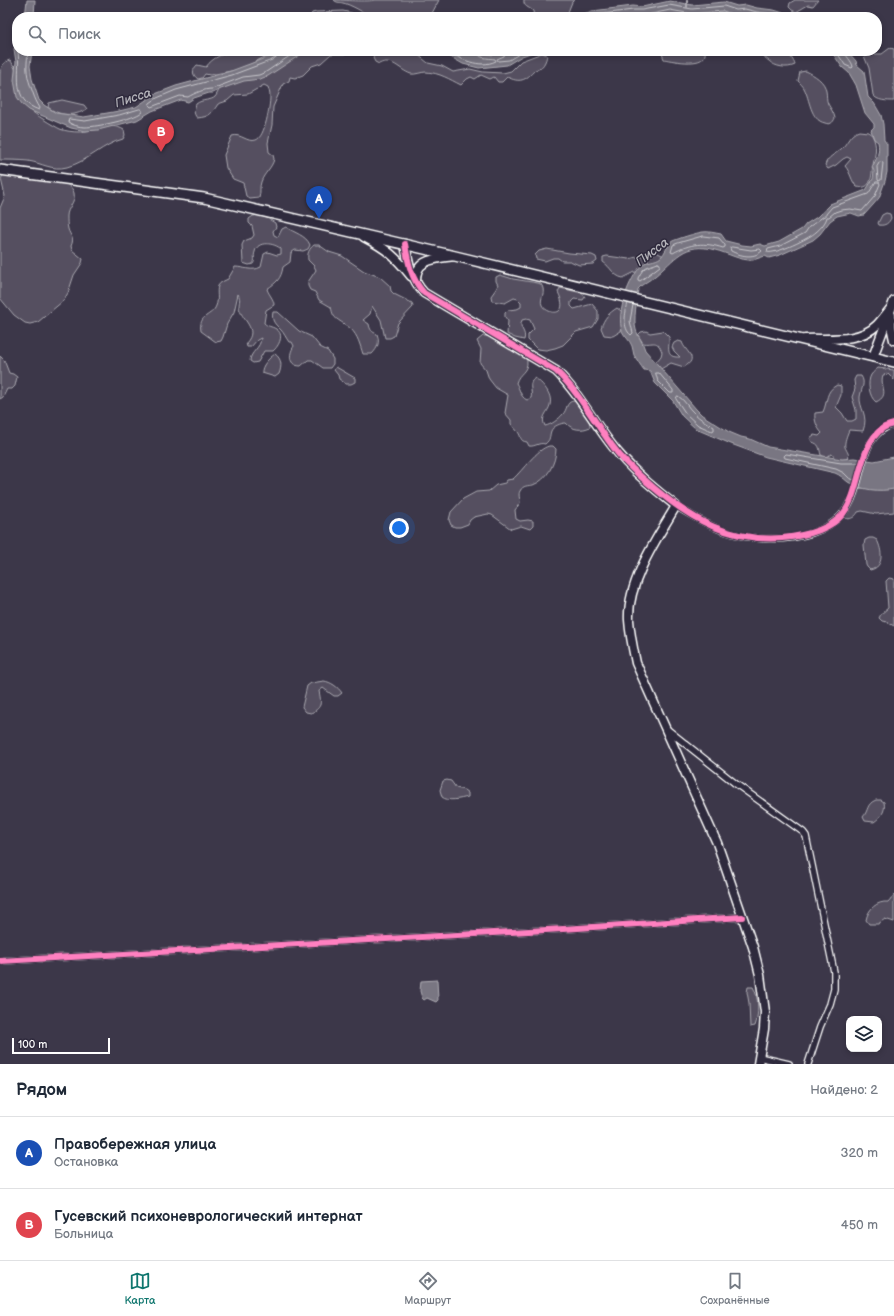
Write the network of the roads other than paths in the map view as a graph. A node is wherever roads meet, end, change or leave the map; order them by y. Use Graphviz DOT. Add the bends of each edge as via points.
graph roads {
  1 [pos="0,170"];
  2 [pos="356,233"];
  3 [pos="405,244"];
  4 [pos="455,256"];
  5 [pos="416,282"];
  6 [pos="892,304"];
  7 [pos="797,339"];
  8 [pos="894,340"];
  9 [pos="873,357"];
  10 [pos="894,362"];
  11 [pos="894,424"];
  12 [pos="676,506"];
  13 [pos="666,729"];
  14 [pos="742,917"];
  15 [pos="0,961"];
  16 [pos="758,1060"];
  17 [pos="789,1064"];
  18 [pos="808,1064"];
  1 -- 2 [label="main road" via="204,198"];
  2 -- 3 [label="main road"];
  2 -- 5 [label="street" via="391,253"];
  3 -- 4 [label="main road"];
  3 -- 5 [label="street" via="410,270"];
  4 -- 5 [label="street" via="433,259 419,266"];
  4 -- 7 [label="main road"];
  5 -- 12 [label="street" via="432,299 556,371 567,381 618,454 641,478"];
  6 -- 7 [label="street" via="876,326 865,334 850,338"];
  6 -- 8 [label="street" via="891,326"];
  6 -- 9 [label="street"];
  7 -- 9 [label="main road"];
  9 -- 10 [label="main road"];
  11 -- 12 [label="street" via="884,427 871,440 846,510 833,523 819,530 805,535 773,539 743,536 695,518"];
  12 -- 13 [label="street" via="637,579 629,619 636,663"];
  13 -- 14 [label="street" via="717,843"];
  13 -- 18 [label="street" via="806,836 834,972 834,989 830,1004"];
  14 -- 15 [label="street"];
  14 -- 16 [label="street" via="753,947 763,993 764,1029"];
  16 -- 17 [label="street"];
}
